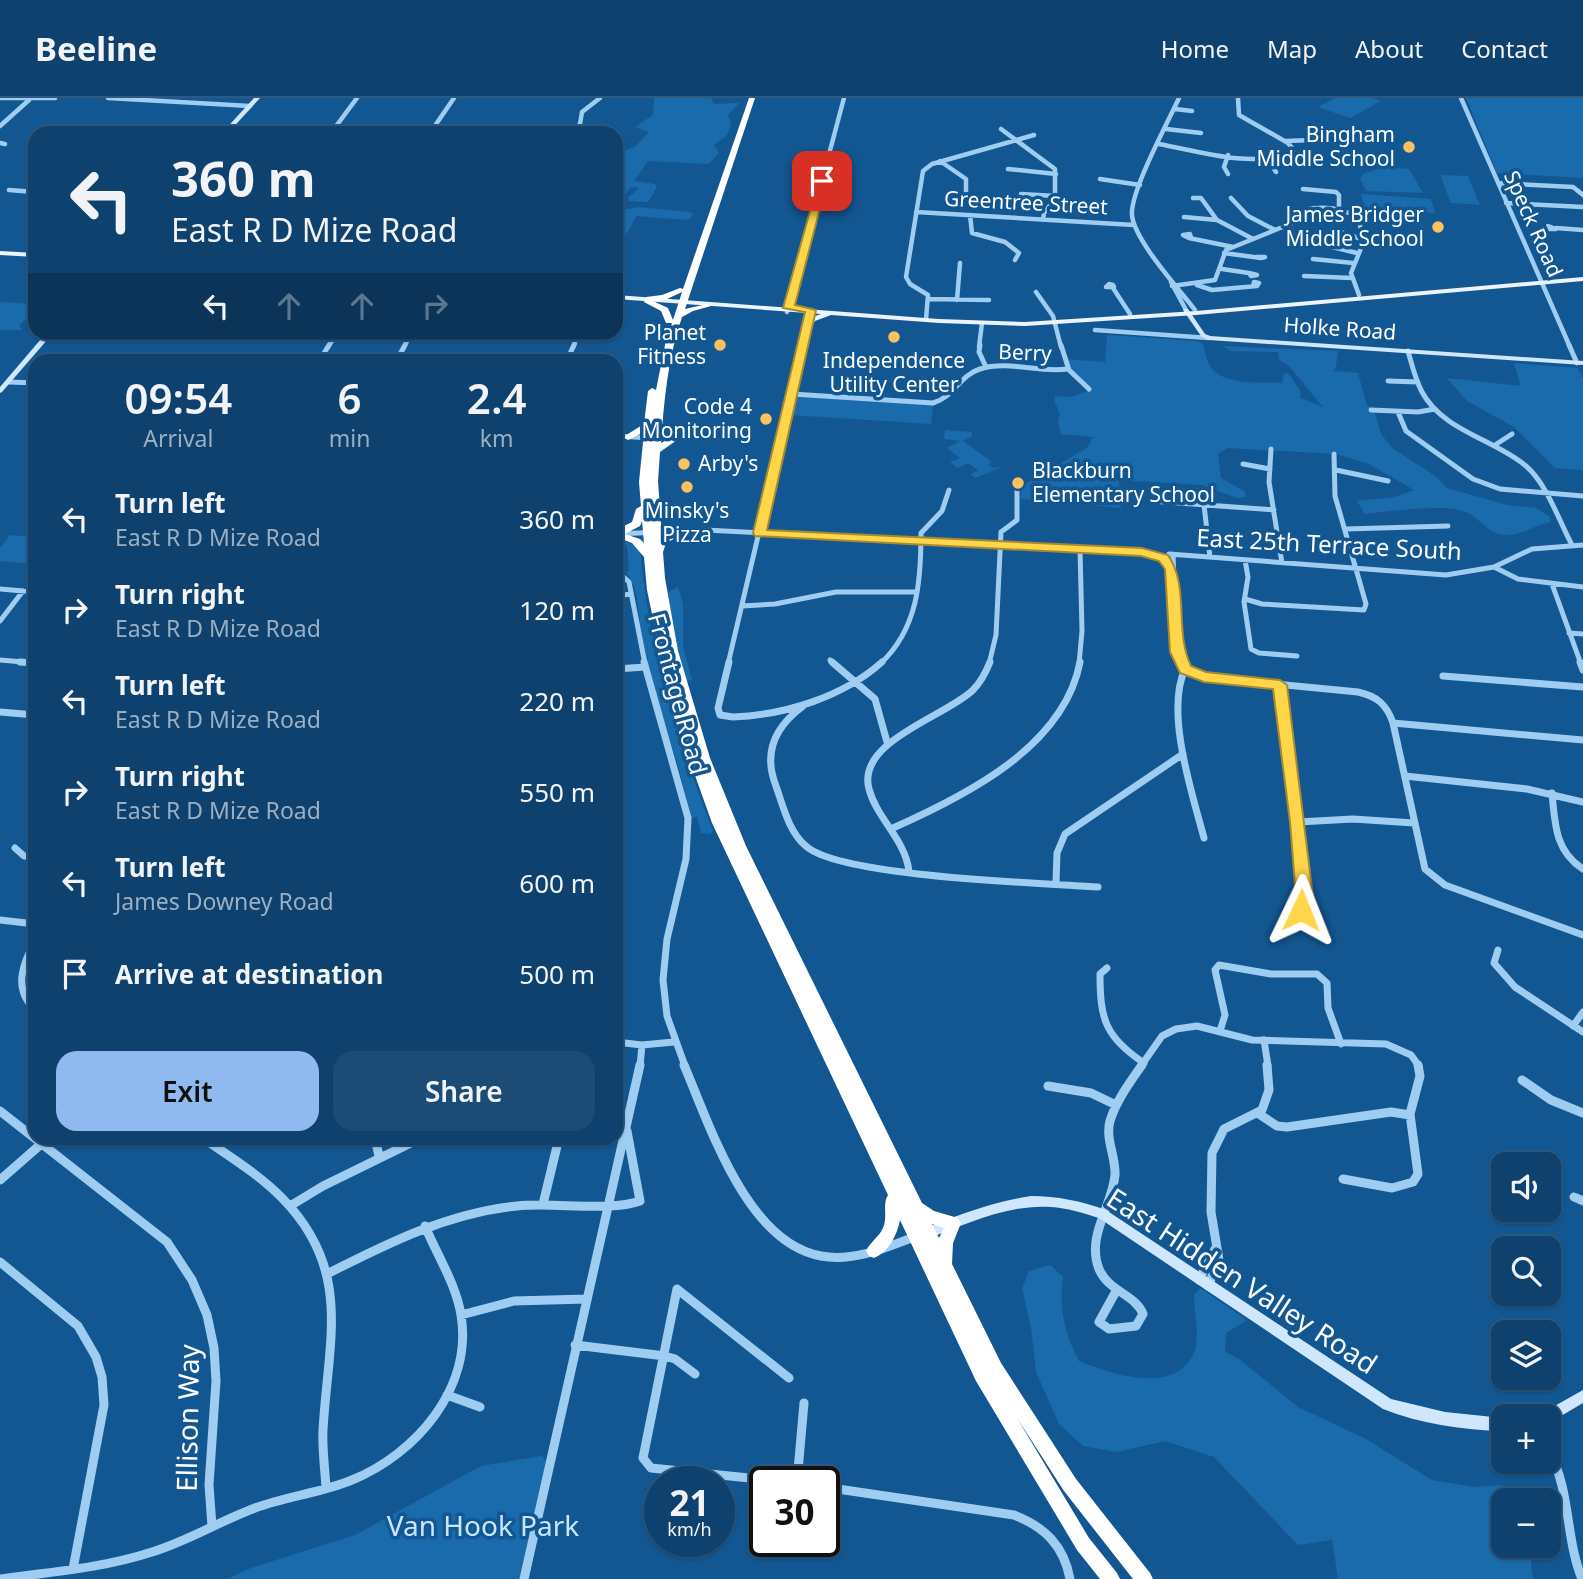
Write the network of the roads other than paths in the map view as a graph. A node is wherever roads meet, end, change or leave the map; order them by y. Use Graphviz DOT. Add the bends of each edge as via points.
graph roads {
  1 [pos="0,98"];
  2 [pos="55,98"];
  3 [pos="108,98"];
  4 [pos="257,98"];
  5 [pos="357,98"];
  6 [pos="454,98"];
  7 [pos="599,98"];
  8 [pos="745,98"];
  9 [pos="752,98"];
  10 [pos="844,98"];
  11 [pos="1179,98"];
  12 [pos="1238,98"];
  13 [pos="1461,98"];
  14 [pos="29,100"];
  15 [pos="250,106"];
  16 [pos="1175,109"];
  17 [pos="1192,111"];
  18 [pos="0,126"];
  19 [pos="231,126"];
  20 [pos="336,126"];
  21 [pos="435,126"];
  22 [pos="578,126"];
  23 [pos="1001,129"];
  24 [pos="1166,129"];
  25 [pos="1200,133"];
  26 [pos="1034,135"];
  27 [pos="1016,140"];
  28 [pos="1314,140"];
  29 [pos="1285,141"];
  30 [pos="1159,145"];
  31 [pos="1291,152"];
  32 [pos="1228,155"];
  33 [pos="1267,158"];
  34 [pos="940,161"];
  35 [pos="1322,164"];
  36 [pos="1008,169"];
  37 [pos="1276,172"];
  38 [pos="1056,174"];
  39 [pos="1228,174"];
  40 [pos="1100,179"];
  41 [pos="1498,183"];
  42 [pos="1140,185"];
  43 [pos="1303,189"];
  44 [pos="9,191"];
  45 [pos="28,192"];
  46 [pos="966,194"];
  47 [pos="1021,194"];
  48 [pos="1583,195"];
  49 [pos="1055,196"];
  50 [pos="1231,198"];
  51 [pos="1202,199"];
  52 [pos="1506,203"];
  53 [pos="1583,207"];
  54 [pos="1339,209"];
  55 [pos="916,212"];
  56 [pos="970,215"];
  57 [pos="1194,218"];
  58 [pos="1043,220"];
  59 [pos="1217,220"];
  60 [pos="1134,225"];
  61 [pos="1556,228"];
  62 [pos="1332,229"];
  63 [pos="1275,230"];
  64 [pos="1583,230"];
  65 [pos="1191,238"];
  66 [pos="1253,239"];
  67 [pos="1364,240"];
  68 [pos="1316,243"];
  69 [pos="1233,247"];
  70 [pos="0,253"];
  71 [pos="1223,253"];
  72 [pos="1357,253"];
  73 [pos="28,255"];
  74 [pos="1257,257"];
  75 [pos="1313,259"];
  76 [pos="1015,260"];
  77 [pos="960,263"];
  78 [pos="1353,263"];
  79 [pos="1222,269"];
  80 [pos="1249,272"];
  81 [pos="1304,276"];
  82 [pos="1171,277"];
  83 [pos="1352,278"];
  84 [pos="1583,279"];
  85 [pos="1541,282"];
  86 [pos="1197,284"];
  87 [pos="1179,285"];
  88 [pos="1172,286"];
  89 [pos="1253,286"];
  90 [pos="1113,288"];
  91 [pos="684,289"];
  92 [pos="1036,292"];
  93 [pos="1359,295"];
  94 [pos="623,298"];
  95 [pos="929,299"];
  96 [pos="648,300"];
  97 [pos="957,300"];
  98 [pos="989,300"];
  99 [pos="679,303"];
  100 [pos="706,304"];
  101 [pos="788,310"];
  102 [pos="811,311"];
  103 [pos="1191,312"];
  104 [pos="828,314"];
  105 [pos="849,314"];
  106 [pos="1130,314"];
  107 [pos="674,318"];
  108 [pos="926,319"];
  109 [pos="1056,321"];
  110 [pos="982,323"];
  111 [pos="807,327"];
  112 [pos="1095,330"];
  113 [pos="1209,338"];
  114 [pos="44,340"];
  115 [pos="1408,351"];
  116 [pos="33,354"];
  117 [pos="28,359"];
  118 [pos="1580,363"];
  119 [pos="985,367"];
  120 [pos="1067,369"];
  121 [pos="1388,380"];
  122 [pos="9,382"];
  123 [pos="1418,382"];
  124 [pos="28,383"];
  125 [pos="1089,389"];
  126 [pos="0,391"];
  127 [pos="792,394"];
  128 [pos="1435,409"];
  129 [pos="1371,410"];
  130 [pos="1398,412"];
  131 [pos="648,426"];
  132 [pos="1512,434"];
  133 [pos="623,437"];
  134 [pos="628,437"];
  135 [pos="651,438"];
  136 [pos="672,440"];
  137 [pos="1495,445"];
  138 [pos="1271,449"];
  139 [pos="655,451"];
  140 [pos="1334,454"];
  141 [pos="1243,464"];
  142 [pos="1270,469"];
  143 [pos="1336,470"];
  144 [pos="1388,481"];
  145 [pos="1017,485"];
  146 [pos="949,490"];
  147 [pos="1545,493"];
  148 [pos="644,495"];
  149 [pos="1583,496"];
  150 [pos="1151,501"];
  151 [pos="1204,505"];
  152 [pos="1274,510"];
  153 [pos="1448,526"];
  154 [pos="652,528"];
  155 [pos="1346,529"];
  156 [pos="623,530"];
  157 [pos="685,530"];
  158 [pos="623,533"];
  159 [pos="760,533"];
  160 [pos="623,536"];
  161 [pos="921,542"];
  162 [pos="1572,545"];
  163 [pos="1583,545"];
  164 [pos="999,546"];
  165 [pos="1080,549"];
  166 [pos="1150,553"];
  167 [pos="1172,554"];
  168 [pos="1210,557"];
  169 [pos="653,558"];
  170 [pos="1245,560"];
  171 [pos="1282,562"];
  172 [pos="1494,567"];
  173 [pos="1171,569"];
  174 [pos="1357,569"];
  175 [pos="623,576"];
  176 [pos="1552,584"];
  177 [pos="1583,587"];
  178 [pos="0,589"];
  179 [pos="23,591"];
  180 [pos="28,591"];
  181 [pos="916,592"];
  182 [pos="631,594"];
  183 [pos="623,595"];
  184 [pos="1245,599"];
  185 [pos="742,606"];
  186 [pos="0,621"];
  187 [pos="1570,633"];
  188 [pos="1583,635"];
  189 [pos="1297,656"];
  190 [pos="0,660"];
  191 [pos="830,660"];
  192 [pos="28,662"];
  193 [pos="645,667"];
  194 [pos="623,669"];
  195 [pos="1185,669"];
  196 [pos="1583,670"];
  197 [pos="1443,676"];
  198 [pos="856,682"];
  199 [pos="1280,685"];
  200 [pos="1583,687"];
  201 [pos="805,704"];
  202 [pos="0,712"];
  203 [pos="28,714"];
  204 [pos="1393,723"];
  205 [pos="1583,740"];
  206 [pos="887,742"];
  207 [pos="1184,754"];
  208 [pos="1405,776"];
  209 [pos="1552,793"];
  210 [pos="1583,802"];
  211 [pos="1298,822"];
  212 [pos="1414,823"];
  213 [pos="893,828"];
  214 [pos="1204,838"];
  215 [pos="15,848"];
  216 [pos="28,856"];
  217 [pos="1583,869"];
  218 [pos="909,871"];
  219 [pos="1056,883"];
  220 [pos="1098,887"];
  221 [pos="1301,910"];
  222 [pos="0,920"];
  223 [pos="28,923"];
  224 [pos="1583,935"];
  225 [pos="1498,950"];
  226 [pos="28,955"];
  227 [pos="1107,968"];
  228 [pos="28,1003"];
  229 [pos="1583,1012"];
  230 [pos="1573,1026"];
  231 [pos="1220,1031"];
  232 [pos="1583,1032"];
  233 [pos="1264,1040"];
  234 [pos="674,1042"];
  235 [pos="623,1043"];
  236 [pos="1341,1044"];
  237 [pos="642,1045"];
  238 [pos="1144,1063"];
  239 [pos="1522,1080"];
  240 [pos="1048,1086"];
  241 [pos="1116,1105"];
  242 [pos="0,1111"];
  243 [pos="1583,1113"];
  244 [pos="1259,1114"];
  245 [pos="1409,1115"];
  246 [pos="626,1128"];
  247 [pos="28,1130"];
  248 [pos="623,1141"];
  249 [pos="39,1145"];
  250 [pos="49,1145"];
  251 [pos="213,1145"];
  252 [pos="377,1145"];
  253 [pos="405,1145"];
  254 [pos="557,1145"];
  255 [pos="622,1145"];
  256 [pos="379,1156"];
  257 [pos="885,1176"];
  258 [pos="1343,1179"];
  259 [pos="0,1180"];
  260 [pos="543,1204"];
  261 [pos="290,1206"];
  262 [pos="608,1206"];
  263 [pos="915,1207"];
  264 [pos="1102,1214"];
  265 [pos="953,1223"];
  266 [pos="425,1226"];
  267 [pos="921,1235"];
  268 [pos="874,1251"];
  269 [pos="0,1262"];
  270 [pos="327,1273"];
  271 [pos="949,1276"];
  272 [pos="1204,1283"];
  273 [pos="1115,1293"];
  274 [pos="587,1298"];
  275 [pos="461,1315"];
  276 [pos="575,1345"];
  277 [pos="665,1356"];
  278 [pos="695,1374"];
  279 [pos="789,1377"];
  280 [pos="447,1395"];
  281 [pos="1583,1396"];
  282 [pos="804,1403"];
  283 [pos="480,1407"];
  284 [pos="1561,1410"];
  285 [pos="1491,1424"];
  286 [pos="798,1466"];
  287 [pos="1561,1474"];
  288 [pos="749,1478"];
  289 [pos="326,1488"];
  290 [pos="840,1489"];
  291 [pos="212,1526"];
  292 [pos="74,1569"];
  293 [pos="0,1579"];
  294 [pos="524,1579"];
  295 [pos="1070,1579"];
  296 [pos="1111,1579"];
  297 [pos="1144,1579"];
  298 [pos="1582,1579"];
  1 -- 14 [label="street"];
  2 -- 14 [label="street"];
  3 -- 15 [label="street"];
  4 -- 15 [label="main road"];
  5 -- 20 [label="street"];
  6 -- 21 [label="street"];
  7 -- 22 [label="street" via="582,112"];
  8 -- 91 [label="highway"];
  9 -- 91 [label="highway"];
  10 -- 101 [label="street"];
  11 -- 16 [label="street"];
  12 -- 29 [label="street" via="1242,119"];
  13 -- 41 [label="street, Speck Road"];
  14 -- 18 [label="street"];
  15 -- 19 [label="main road"];
  16 -- 17 [label="street"];
  16 -- 24 [label="street"];
  23 -- 27 [label="street"];
  24 -- 25 [label="street"];
  24 -- 30 [label="street"];
  26 -- 27 [label="street"];
  27 -- 34 [label="street"];
  27 -- 38 [label="street" via="1052,165"];
  28 -- 29 [label="street"];
  29 -- 31 [label="street"];
  30 -- 32 [label="street"];
  30 -- 42 [label="street"];
  31 -- 33 [label="street"];
  31 -- 35 [label="street"];
  32 -- 33 [label="street"];
  32 -- 39 [label="street" via="1224,167"];
  33 -- 37 [label="street"];
  34 -- 46 [label="street" via="966,179"];
  34 -- 55 [label="street" via="923,172"];
  36 -- 38 [label="street"];
  38 -- 49 [label="street"];
  40 -- 42 [label="street"];
  41 -- 48 [label="street" via="1577,188"];
  41 -- 52 [label="street, Speck Road"];
  42 -- 60 [label="street" via="1133,204"];
  43 -- 54 [label="street" via="1336,192"];
  44 -- 45 [label="street"];
  47 -- 49 [label="street"];
  49 -- 58 [label="street"];
  50 -- 63 [label="street" via="1248,216"];
  51 -- 59 [label="street"];
  52 -- 53 [label="street"];
  52 -- 85 [label="street, Speck Road"];
  54 -- 63 [label="street" via="1306,209 1295,222"];
  54 -- 67 [label="street" via="1358,218"];
  55 -- 56 [label="street, Greentree Street"];
  55 -- 95 [label="street" via="906,277"];
  56 -- 58 [label="street, Greentree Street"];
  56 -- 76 [label="street" via="972,233 1012,245 1019,253"];
  57 -- 59 [label="street"];
  58 -- 60 [label="street, Greentree Street"];
  59 -- 66 [label="street"];
  60 -- 82 [label="street"];
  61 -- 64 [label="street"];
  62 -- 67 [label="street"];
  63 -- 66 [label="street"];
  65 -- 69 [label="street"];
  66 -- 69 [label="street"];
  67 -- 72 [label="street"];
  68 -- 72 [label="street"];
  69 -- 71 [label="street"];
  70 -- 73 [label="main road"];
  71 -- 74 [label="street"];
  71 -- 79 [label="street"];
  72 -- 78 [label="street"];
  75 -- 78 [label="street"];
  77 -- 97 [label="street"];
  78 -- 83 [label="street"];
  79 -- 80 [label="street"];
  79 -- 86 [label="street" via="1215,280"];
  81 -- 83 [label="street"];
  82 -- 87 [label="street"];
  82 -- 88 [label="street"];
  83 -- 93 [label="street"];
  84 -- 85 [label="main road"];
  85 -- 93 [label="main road"];
  85 -- 103 [label="main road"];
  85 -- 118 [label="street, Speck Road"];
  86 -- 87 [label="street"];
  86 -- 89 [label="street" via="1212,290"];
  87 -- 88 [label="street"];
  87 -- 103 [label="street"];
  88 -- 103 [label="street"];
  90 -- 106 [label="street"];
  91 -- 96 [label="highway"];
  91 -- 99 [label="highway"];
  91 -- 100 [label="highway"];
  92 -- 109 [label="street"];
  93 -- 103 [label="main road"];
  94 -- 96 [label="main road"];
  95 -- 97 [label="street"];
  95 -- 108 [label="street"];
  96 -- 99 [label="main road"];
  96 -- 107 [label="highway"];
  97 -- 98 [label="street"];
  99 -- 100 [label="main road"];
  99 -- 107 [label="highway"];
  100 -- 101 [label="main road"];
  100 -- 107 [label="highway"];
  101 -- 102 [label="main road"];
  101 -- 111 [label="main road" via="800,315"];
  102 -- 104 [label="main road"];
  102 -- 105 [label="main road"];
  102 -- 111 [label="street"];
  103 -- 106 [label="main road"];
  103 -- 109 [label="main road"];
  103 -- 113 [label="main road"];
  104 -- 105 [label="main road"];
  104 -- 111 [label="main road"];
  105 -- 108 [label="main road"];
  106 -- 109 [label="main road"];
  107 -- 131 [label="highway" via="658,359"];
  107 -- 135 [label="highway"];
  108 -- 109 [label="main road"];
  108 -- 110 [label="main road"];
  109 -- 110 [label="main road"];
  109 -- 120 [label="street" via="1059,352"];
  110 -- 119 [label="street" via="979,352"];
  111 -- 127 [label="street"];
  112 -- 113 [label="street, Holke Road"];
  113 -- 115 [label="main road, Holke Road"];
  114 -- 116 [label="main road"];
  115 -- 118 [label="main road, Holke Road"];
  115 -- 123 [label="street"];
  117 -- 122 [label="main road"];
  119 -- 120 [label="street, Berry"];
  119 -- 127 [label="street, Berry" via="968,374 954,394 940,402"];
  120 -- 125 [label="street"];
  121 -- 123 [label="street"];
  122 -- 124 [label="street"];
  122 -- 126 [label="main road"];
  123 -- 128 [label="street"];
  127 -- 159 [label="street"];
  128 -- 130 [label="street"];
  128 -- 137 [label="street"];
  129 -- 130 [label="street"];
  130 -- 147 [label="street" via="1406,431 1466,474 1492,487"];
  131 -- 134 [label="highway"];
  131 -- 135 [label="highway"];
  132 -- 137 [label="street"];
  133 -- 134 [label="street"];
  134 -- 135 [label="street"];
  135 -- 139 [label="highway"];
  135 -- 148 [label="highway"];
  136 -- 139 [label="highway"];
  137 -- 147 [label="street" via="1527,467"];
  138 -- 142 [label="street"];
  139 -- 154 [label="highway"];
  140 -- 143 [label="street"];
  141 -- 142 [label="street"];
  142 -- 152 [label="street"];
  143 -- 144 [label="street"];
  143 -- 155 [label="street" via="1335,496"];
  145 -- 164 [label="street" via="1017,520 1001,532"];
  146 -- 161 [label="street" via="947,505 941,516 926,525"];
  147 -- 149 [label="street"];
  147 -- 162 [label="street"];
  148 -- 154 [label="highway"];
  148 -- 156 [label="highway" via="639,521"];
  150 -- 151 [label="street"];
  151 -- 152 [label="street"];
  151 -- 168 [label="street"];
  152 -- 171 [label="street"];
  153 -- 155 [label="street"];
  154 -- 157 [label="highway"];
  154 -- 158 [label="street"];
  154 -- 169 [label="highway"];
  155 -- 174 [label="street"];
  157 -- 159 [label="street, East 25th Terrace South"];
  157 -- 169 [label="highway" via="663,541"];
  159 -- 161 [label="street, East 25th Terrace South"];
  159 -- 185 [label="street"];
  160 -- 169 [label="highway" via="636,541"];
  161 -- 164 [label="street, East 25th Terrace South"];
  161 -- 181 [label="street"];
  162 -- 163 [label="street, East 25th Terrace South"];
  162 -- 172 [label="street, East 25th Terrace South" via="1532,549"];
  164 -- 165 [label="street, East 25th Terrace South"];
  164 -- 206 [label="street" via="996,625 985,673 955,705"];
  165 -- 166 [label="street, East 25th Terrace South"];
  165 -- 213 [label="street" via="1080,655 1067,701 1028,747 919,817"];
  166 -- 167 [label="street, East 25th Terrace South"];
  166 -- 173 [label="street" via="1168,561"];
  167 -- 168 [label="street, East 25th Terrace South"];
  167 -- 173 [label="street"];
  168 -- 170 [label="street, East 25th Terrace South"];
  169 -- 257 [label="highway" via="660,636 672,688 718,823"];
  169 -- 263 [label="highway" via="673,651 716,792"];
  170 -- 171 [label="street, East 25th Terrace South"];
  170 -- 184 [label="street"];
  171 -- 174 [label="street, East 25th Terrace South"];
  172 -- 174 [label="street, East 25th Terrace South" via="1446,575"];
  172 -- 176 [label="street" via="1514,578"];
  173 -- 195 [label="street" via="1177,652"];
  174 -- 184 [label="street" via="1364,610"];
  175 -- 182 [label="street, Frontage Road"];
  176 -- 177 [label="street"];
  176 -- 187 [label="street"];
  178 -- 179 [label="street"];
  179 -- 180 [label="street"];
  179 -- 186 [label="street"];
  181 -- 185 [label="street" via="836,592"];
  181 -- 198 [label="street" via="911,622 898,645"];
  182 -- 183 [label="street"];
  182 -- 193 [label="street, Frontage Road"];
  184 -- 189 [label="street" via="1251,649"];
  185 -- 201 [label="street" via="720,715"];
  187 -- 188 [label="street"];
  187 -- 196 [label="street"];
  190 -- 192 [label="street"];
  191 -- 198 [label="street"];
  193 -- 194 [label="street"];
  193 -- 234 [label="street, Frontage Road" via="684,793 688,834 664,962"];
  195 -- 199 [label="street" via="1204,677"];
  195 -- 207 [label="street" via="1177,684"];
  197 -- 200 [label="street"];
  198 -- 201 [label="street"];
  198 -- 206 [label="street" via="875,699"];
  199 -- 204 [label="street" via="1371,694 1387,706"];
  199 -- 211 [label="street"];
  201 -- 218 [label="street" via="783,726 767,764 799,838 832,860"];
  202 -- 203 [label="street"];
  204 -- 205 [label="street"];
  204 -- 208 [label="street"];
  206 -- 213 [label="street" via="870,761 866,778"];
  207 -- 214 [label="street"];
  207 -- 219 [label="street" via="1065,834 1057,853"];
  208 -- 209 [label="street"];
  208 -- 212 [label="street"];
  209 -- 210 [label="street"];
  209 -- 217 [label="street" via="1558,846"];
  211 -- 212 [label="street"];
  211 -- 221 [label="street" via="1305,897"];
  212 -- 224 [label="street" via="1425,869 1434,878"];
  213 -- 218 [label="street"];
  215 -- 216 [label="street"];
  218 -- 219 [label="street"];
  219 -- 220 [label="street"];
  222 -- 223 [label="street"];
  225 -- 230 [label="street" via="1494,962 1504,977"];
  226 -- 228 [label="street" via="19,984"];
  227 -- 238 [label="street" via="1100,974 1103,1023 1110,1038"];
  229 -- 230 [label="street"];
  230 -- 232 [label="street"];
  231 -- 233 [label="street"];
  231 -- 236 [label="street" via="1225,1015 1215,970 1219,965 1271,974 1312,973 1327,983 1328,1007"];
  231 -- 238 [label="street" via="1199,1026 1168,1030"];
  233 -- 236 [label="street"];
  233 -- 244 [label="street" via="1267,1097"];
  234 -- 237 [label="street"];
  234 -- 268 [label="street" via="747,1202 770,1231 792,1246 818,1255"];
  235 -- 237 [label="street"];
  236 -- 245 [label="street" via="1389,1044 1412,1056 1421,1071 1421,1084"];
  237 -- 246 [label="street"];
  238 -- 241 [label="street"];
  239 -- 243 [label="street" via="1551,1100"];
  240 -- 241 [label="street" via="1091,1093"];
  241 -- 264 [label="street" via="1109,1130 1115,1173"];
  242 -- 247 [label="street, Ellison Way"];
  244 -- 245 [label="street" via="1287,1127 1391,1112"];
  244 -- 272 [label="street" via="1228,1127 1214,1142 1211,1166 1219,1265"];
  245 -- 258 [label="street" via="1420,1164 1414,1182 1396,1189"];
  246 -- 248 [label="street"];
  246 -- 262 [label="street" via="640,1201"];
  249 -- 259 [label="street"];
  250 -- 291 [label="street, Ellison Way" via="167,1242 186,1266 208,1310 218,1368 208,1464"];
  251 -- 261 [label="street"];
  252 -- 256 [label="street"];
  253 -- 256 [label="street"];
  254 -- 260 [label="street"];
  255 -- 262 [label="street"];
  256 -- 261 [label="street"];
  257 -- 267 [label="highway"];
  257 -- 268 [label="highway" via="894,1220 886,1240"];
  260 -- 262 [label="street"];
  260 -- 266 [label="street" via="479,1212"];
  261 -- 270 [label="street" via="308,1230"];
  262 -- 274 [label="street"];
  263 -- 265 [label="highway"];
  263 -- 267 [label="highway"];
  264 -- 265 [label="main road, East Hidden Valley Road" via="1079,1205 1036,1199"];
  264 -- 272 [label="main road, East Hidden Valley Road"];
  264 -- 273 [label="street" via="1096,1264"];
  265 -- 267 [label="main road, East Hidden Valley Road"];
  265 -- 271 [label="highway" via="944,1251"];
  266 -- 270 [label="street"];
  266 -- 275 [label="street"];
  267 -- 268 [label="street"];
  267 -- 271 [label="highway"];
  267 -- 296 [label="highway" via="989,1387 1083,1544"];
  269 -- 292 [label="street" via="78,1326 102,1377 104,1405"];
  270 -- 289 [label="street" via="335,1311 323,1430"];
  271 -- 297 [label="highway" via="995,1370 1030,1426"];
  272 -- 285 [label="main road, East Hidden Valley Road" via="1388,1404 1450,1421"];
  273 -- 273 [label="street" via="1140,1306 1143,1314 1136,1326 1110,1329 1099,1322"];
  274 -- 275 [label="street" via="514,1301"];
  274 -- 276 [label="street"];
  275 -- 280 [label="street" via="461,1351"];
  276 -- 277 [label="street"];
  276 -- 294 [label="street"];
  277 -- 278 [label="street"];
  277 -- 279 [label="street" via="677,1289"];
  277 -- 288 [label="street" via="645,1464"];
  280 -- 283 [label="street"];
  280 -- 289 [label="street" via="426,1427 399,1454 369,1473"];
  281 -- 284 [label="main road"];
  282 -- 286 [label="street"];
  287 -- 298 [label="street"];
  289 -- 291 [label="street" via="257,1507"];
  290 -- 295 [label="street" via="1030,1520 1059,1547"];
  291 -- 292 [label="street" via="153,1552"];
  292 -- 293 [label="street"];
}
